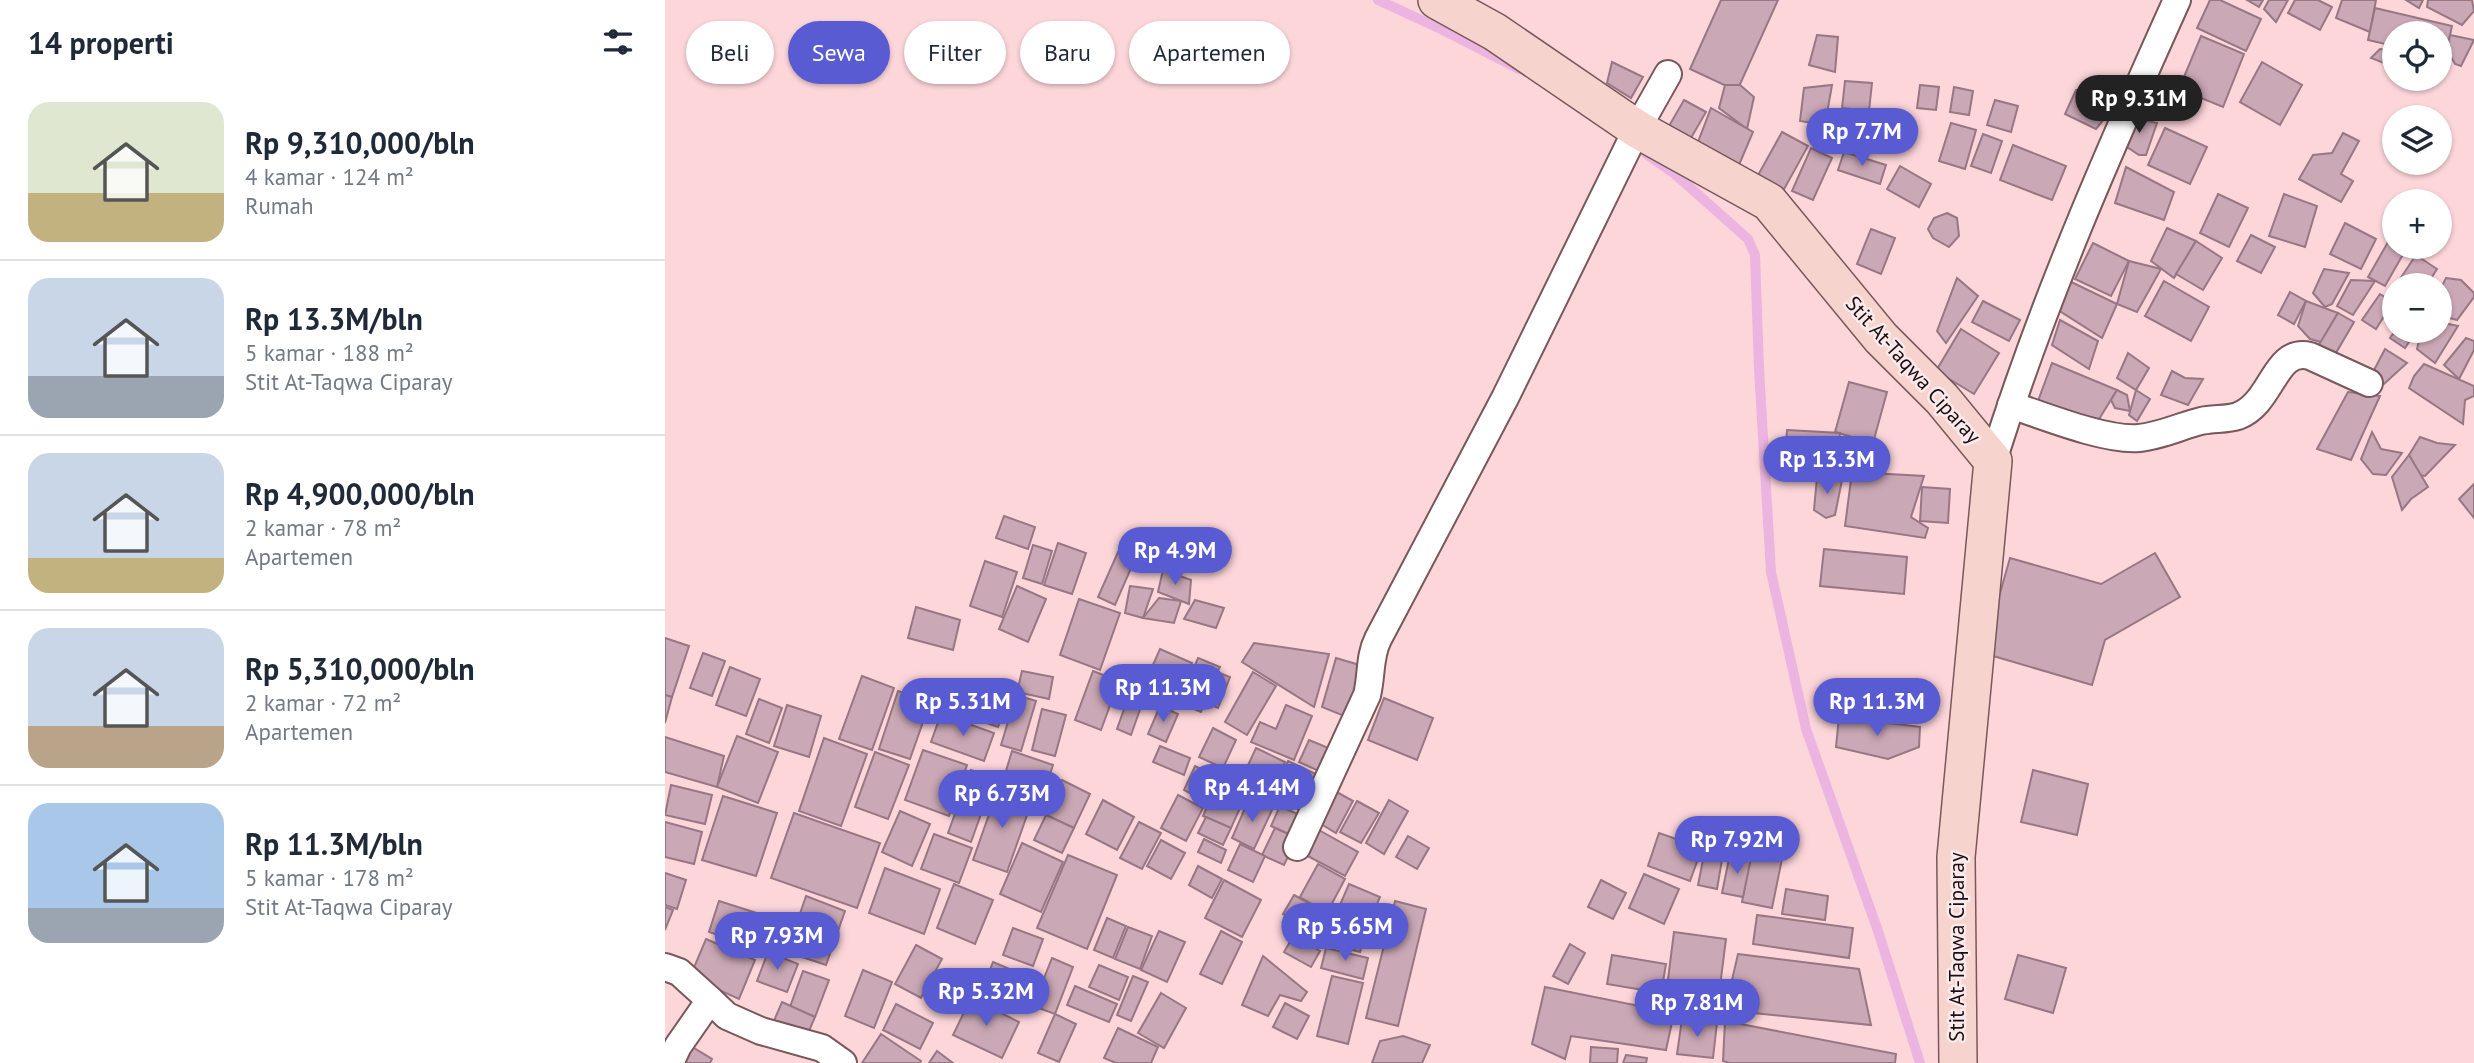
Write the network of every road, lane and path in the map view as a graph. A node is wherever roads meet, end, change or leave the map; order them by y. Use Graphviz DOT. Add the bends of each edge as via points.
graph roads {
  1 [pos="1437,0"];
  2 [pos="2177,0"];
  3 [pos="1668,74"];
  4 [pos="1637,129"];
  5 [pos="2369,383"];
  6 [pos="2011,405"];
  7 [pos="1993,461"];
  8 [pos="1297,847"];
  9 [pos="665,967"];
  10 [pos="710,1000"];
  11 [pos="670,1063"];
  12 [pos="843,1063"];
  13 [pos="1958,1063"];
  1 -- 4 [label="main road" via="1495,32"];
  2 -- 6 [label="street" via="2100,170"];
  3 -- 4 [label="street"];
  4 -- 7 [label="main road, Stit At-Taqwa Ciparay" via="1769,202 1881,338 1942,399"];
  4 -- 8 [label="street" via="1505,398 1372,651 1367,695"];
  5 -- 6 [label="street" via="2310,356 2292,355 2262,399 2245,414 2141,438 2110,436"];
  6 -- 7 [label="street"];
  7 -- 13 [label="main road, Stit At-Taqwa Ciparay" via="1956,857"];
  9 -- 10 [label="street" via="679,972"];
  10 -- 11 [label="street"];
  10 -- 12 [label="street" via="727,1016 822,1048"];
}
